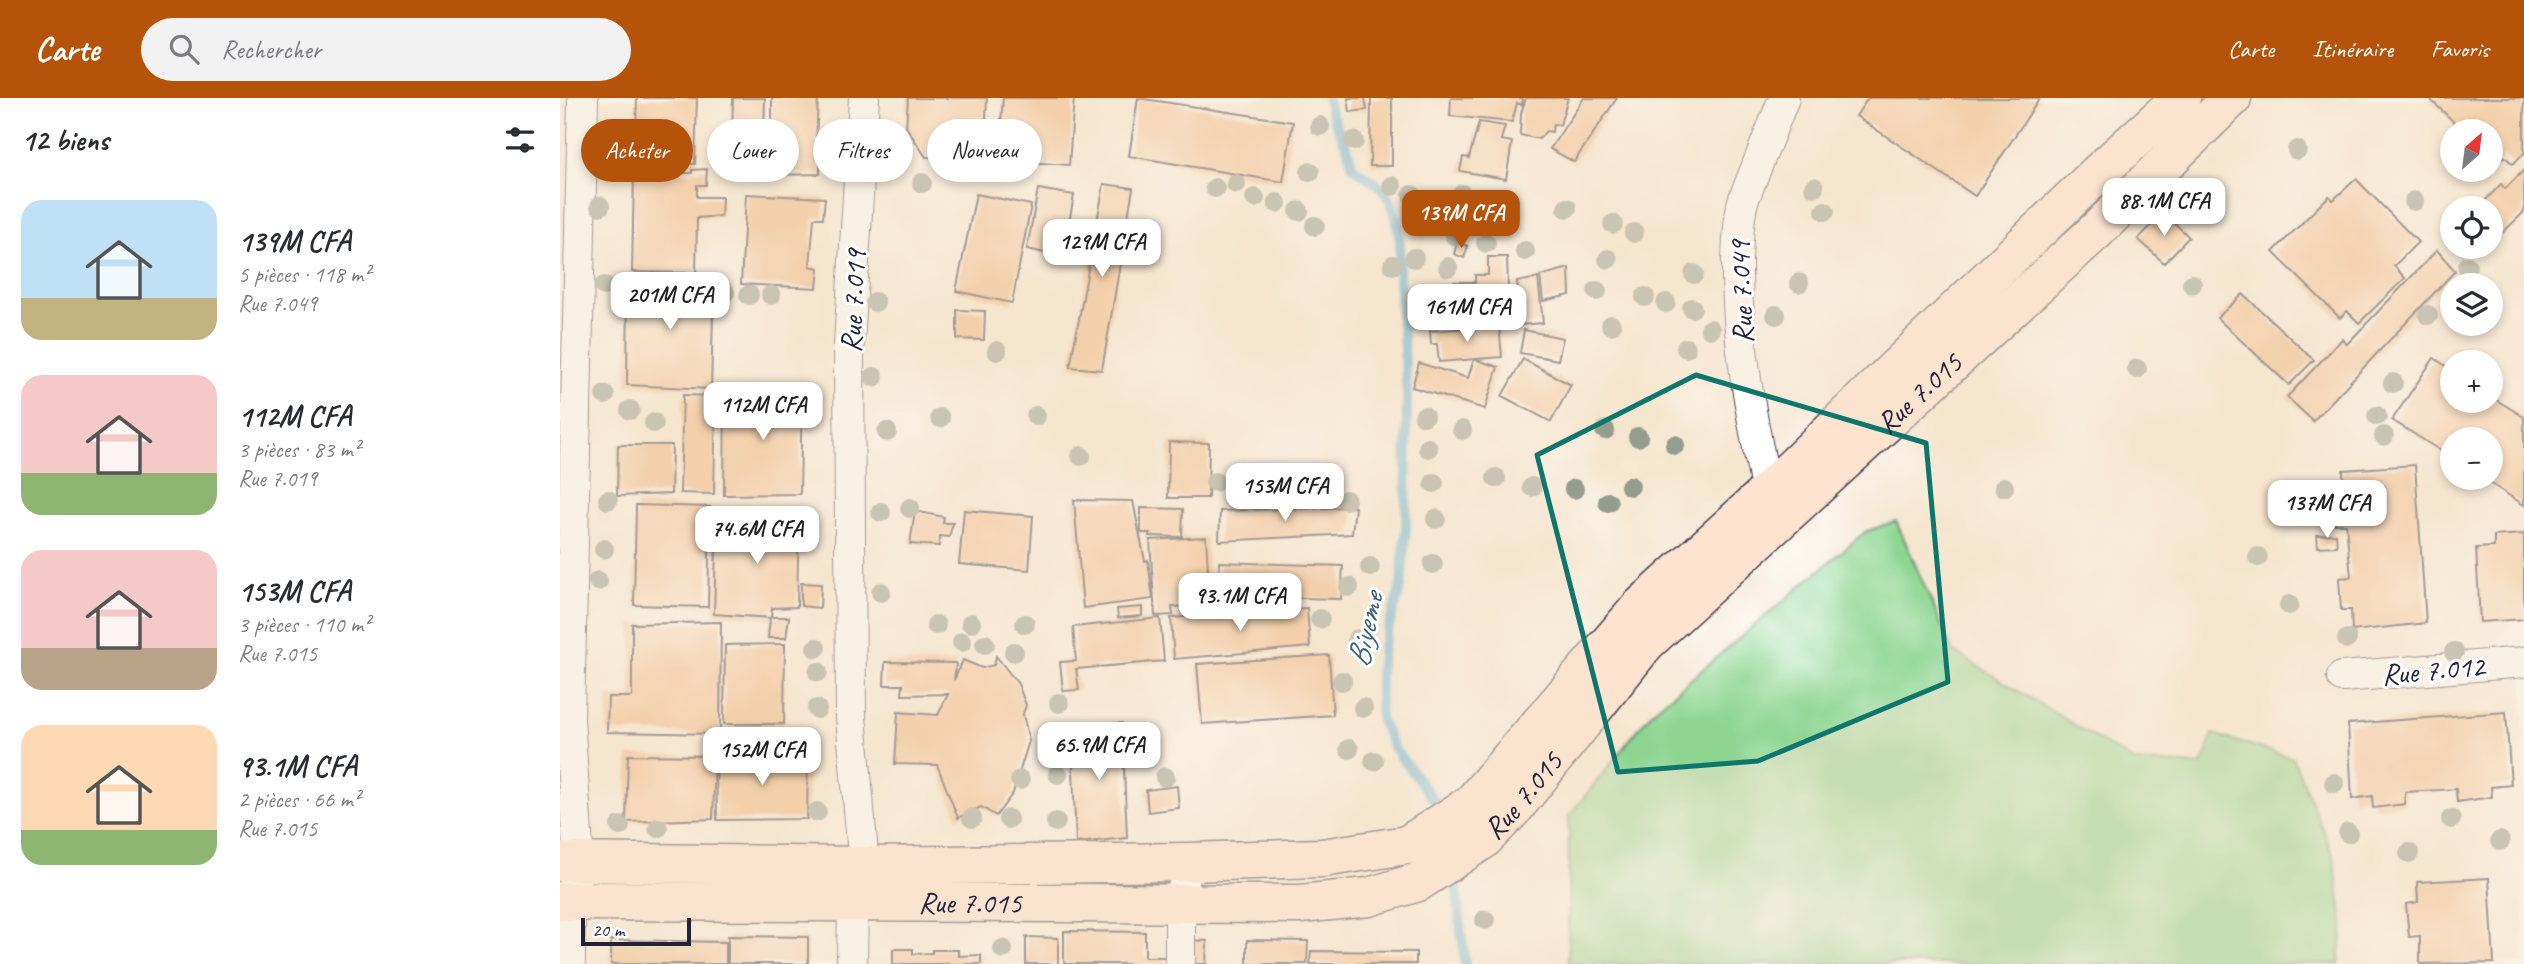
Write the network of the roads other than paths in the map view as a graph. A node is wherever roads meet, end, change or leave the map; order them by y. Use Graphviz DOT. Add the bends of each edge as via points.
graph roads {
  1 [pos="583,98"];
  2 [pos="864,98"];
  3 [pos="1784,98"];
  4 [pos="2181,98"];
  5 [pos="2232,98"];
  6 [pos="1766,492"];
  7 [pos="2524,662"];
  8 [pos="2342,677"];
  9 [pos="1188,862"];
  10 [pos="570,863"];
  11 [pos="864,866"];
  12 [pos="565,902"];
  13 [pos="853,903"];
  14 [pos="1180,903"];
  15 [pos="570,964"];
  16 [pos="852,964"];
  17 [pos="1180,964"];
  1 -- 10 [label="street"];
  2 -- 11 [label="street, Rue 7.019" via="849,344 851,717"];
  3 -- 6 [label="street, Rue 7.049" via="1738,219 1738,305 1748,402"];
  4 -- 6 [label="main road, Rue 7.015"];
  5 -- 14 [label="main road, Rue 7.015" via="2094,233 1646,643 1516,806 1483,840 1418,882 1369,897 1300,904"];
  6 -- 9 [label="main road, Rue 7.015" via="1640,607 1471,804 1408,845 1322,858"];
  7 -- 8 [label="street, Rue 7.012"];
  9 -- 11 [label="main road, Rue 7.015"];
  9 -- 14 [label="street"];
  10 -- 11 [label="main road, Rue 7.015"];
  10 -- 12 [label="street"];
  11 -- 13 [label="street, Rue 7.019"];
  12 -- 13 [label="main road, Rue 7.015"];
  12 -- 15 [label="street"];
  13 -- 14 [label="main road, Rue 7.015"];
  13 -- 16 [label="street, Rue 7.019"];
  14 -- 17 [label="street"];
}
